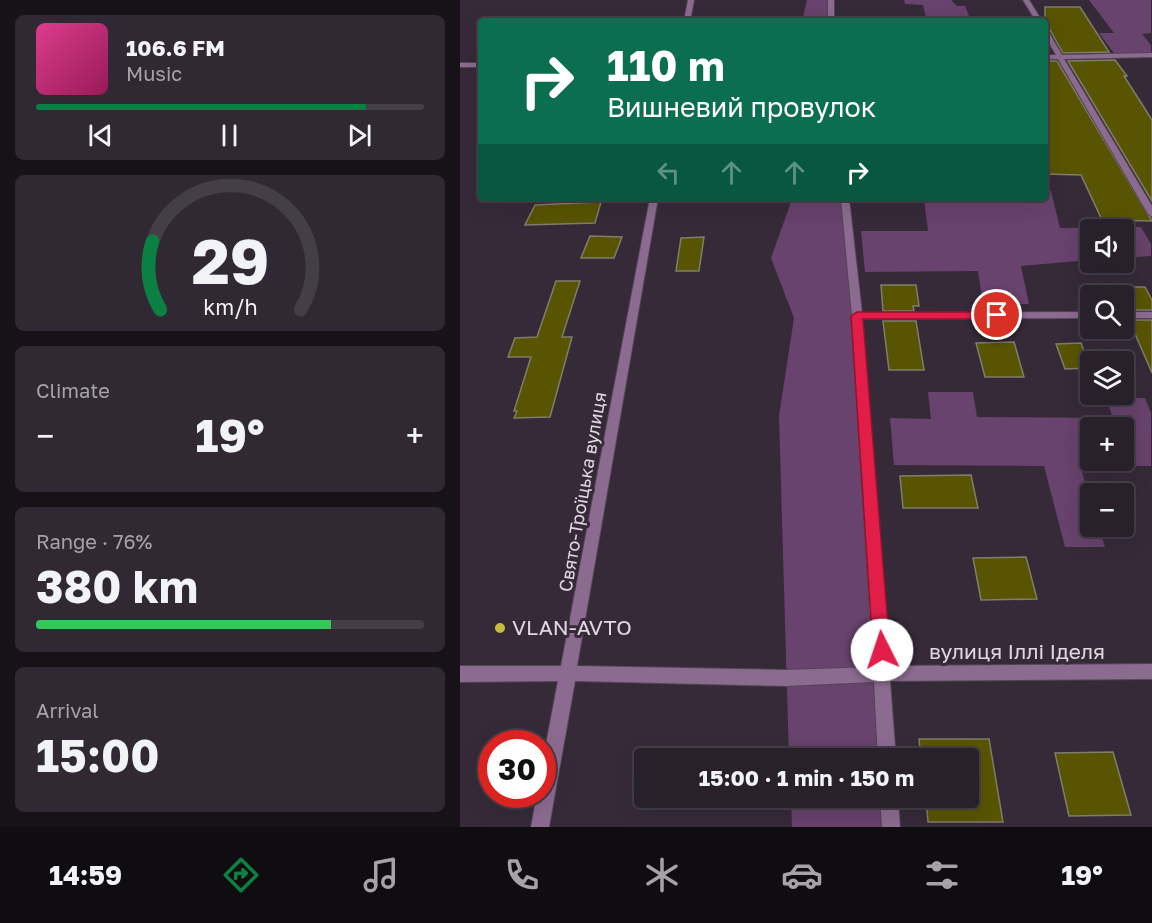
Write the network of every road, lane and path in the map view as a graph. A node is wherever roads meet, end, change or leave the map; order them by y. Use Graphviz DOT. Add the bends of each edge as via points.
graph roads {
  1 [pos="691,0"];
  2 [pos="831,0"];
  3 [pos="1026,0"];
  4 [pos="688,18"];
  5 [pos="831,18"];
  6 [pos="1037,18"];
  7 [pos="1048,36"];
  8 [pos="1152,56"];
  9 [pos="1048,57"];
  10 [pos="1061,57"];
  11 [pos="460,65"];
  12 [pos="478,65"];
  13 [pos="653,201"];
  14 [pos="845,201"];
  15 [pos="1152,214"];
  16 [pos="1080,315"];
  17 [pos="1134,315"];
  18 [pos="1152,315"];
  19 [pos="857,316"];
  20 [pos="1152,671"];
  21 [pos="569,673"];
  22 [pos="460,674"];
  23 [pos="883,674"];
  24 [pos="886,748"];
  25 [pos="890,808"];
  26 [pos="540,827"];
  27 [pos="891,827"];
  1 -- 4 [label="street"];
  2 -- 5 [label="street"];
  3 -- 6 [label="street"];
  7 -- 10 [label="street"];
  8 -- 10 [label="street"];
  9 -- 10 [label="street"];
  10 -- 15 [label="street"];
  11 -- 12 [label="street"];
  13 -- 21 [label="street, Свято-Троїцька вулиця"];
  14 -- 19 [label="street"];
  16 -- 19 [label="street"];
  17 -- 18 [label="street"];
  19 -- 23 [label="street"];
  20 -- 23 [label="street, вулиця Іллі Іделя"];
  21 -- 22 [label="street, вулиця Іллі Іделя"];
  21 -- 23 [label="street, вулиця Іллі Іделя" via="786,678"];
  21 -- 26 [label="street, Свято-Троїцька вулиця"];
  23 -- 24 [label="street"];
  25 -- 27 [label="street"];
}
